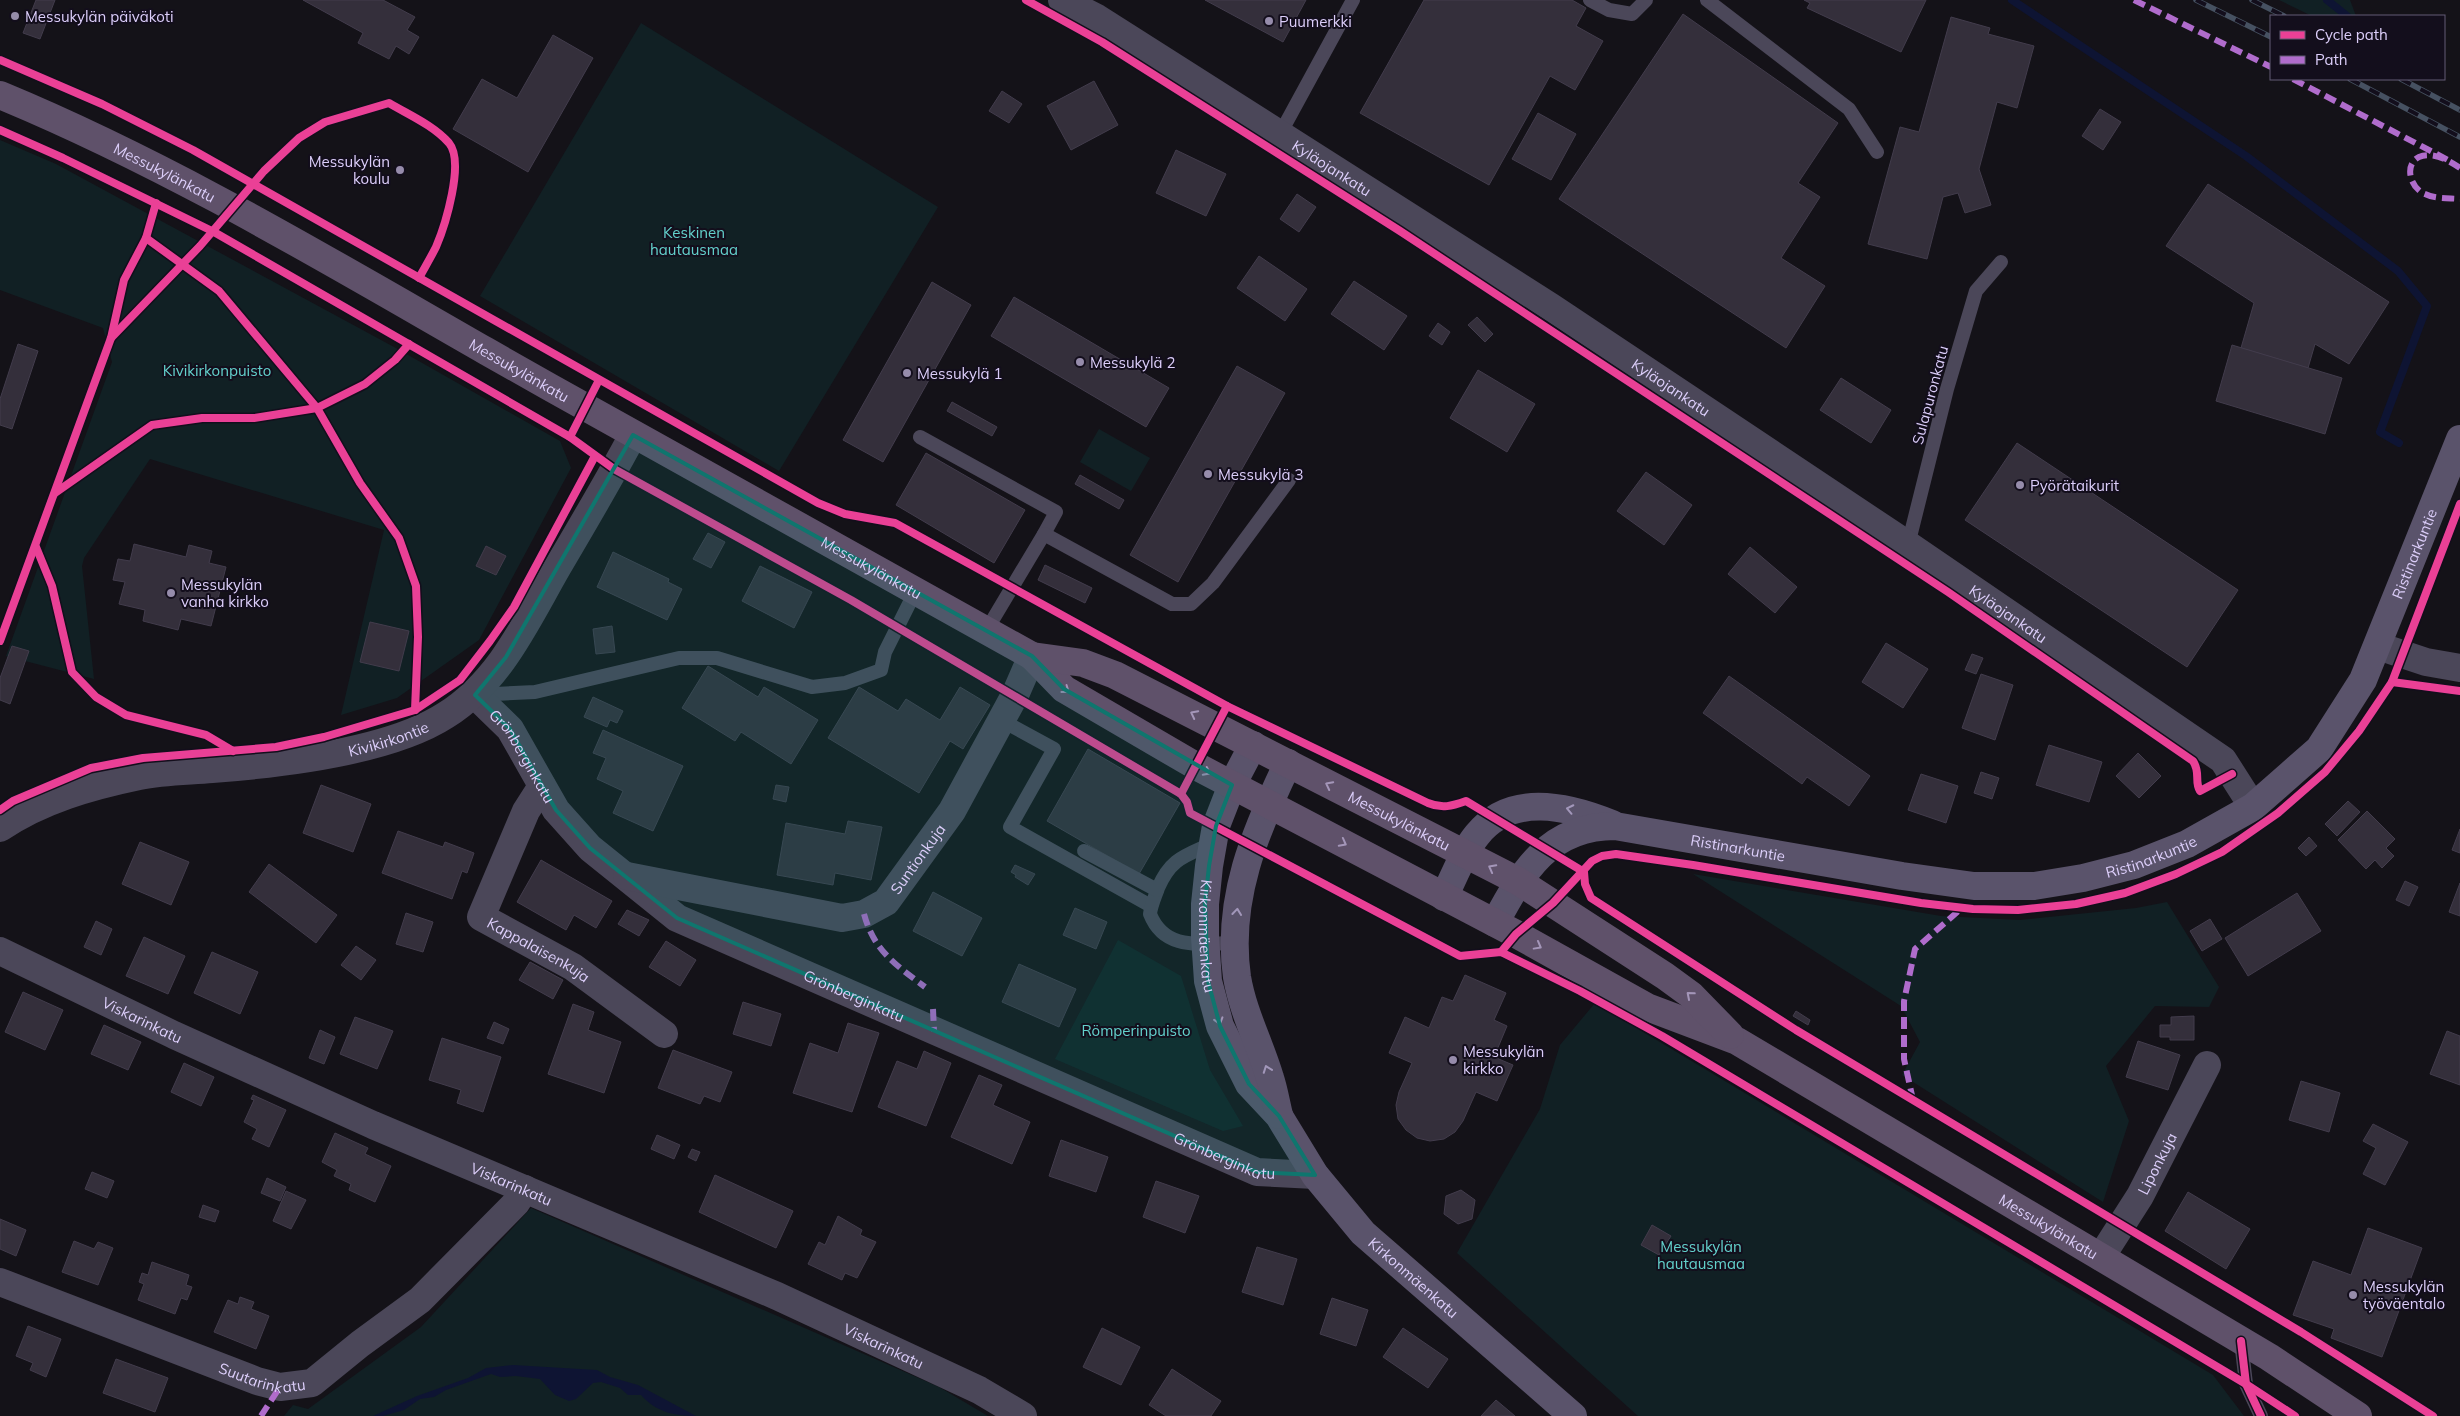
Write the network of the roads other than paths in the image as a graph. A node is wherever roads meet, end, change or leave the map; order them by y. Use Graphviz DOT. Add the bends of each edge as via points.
graph roads {
  1 [pos="1062,0"];
  2 [pos="1353,0"];
  3 [pos="1590,0"];
  4 [pos="1646,0"];
  5 [pos="1707,0"];
  6 [pos="0,95"];
  7 [pos="1280,134"];
  8 [pos="1877,152"];
  9 [pos="2001,262"];
  10 [pos="633,434"];
  11 [pos="920,437"];
  12 [pos="2460,439"];
  13 [pos="1289,480"];
  14 [pos="1044,534"];
  15 [pos="1908,545"];
  16 [pos="915,592"];
  17 [pos="986,631"];
  18 [pos="2378,646"];
  19 [pos="1032,656"];
  20 [pos="2460,668"];
  21 [pos="475,695"];
  22 [pos="1001,720"];
  23 [pos="1253,745"];
  24 [pos="1288,763"];
  25 [pos="1232,785"];
  26 [pos="542,786"];
  27 [pos="1268,804"];
  28 [pos="2253,806"];
  29 [pos="1615,826"];
  30 [pos="0,828"];
  31 [pos="1213,843"];
  32 [pos="1084,851"];
  33 [pos="1466,854"];
  34 [pos="623,875"];
  35 [pos="1518,882"];
  36 [pos="1158,890"];
  37 [pos="1444,897"];
  38 [pos="1151,906"];
  39 [pos="1495,923"];
  40 [pos="1235,942"];
  41 [pos="1206,943"];
  42 [pos="0,952"];
  43 [pos="664,1034"];
  44 [pos="1737,1041"];
  45 [pos="2207,1065"];
  46 [pos="1279,1116"];
  47 [pos="1315,1175"];
  48 [pos="525,1189"];
  49 [pos="2101,1257"];
  50 [pos="0,1282"];
  51 [pos="2241,1341"];
  52 [pos="1023,1416"];
  53 [pos="1573,1416"];
  54 [pos="2261,1416"];
  55 [pos="2358,1416"];
  1 -- 7 [label="street, Kyläojankatu" via="1097,18"];
  2 -- 7 [label="lane"];
  3 -- 4 [label="lane" via="1609,10 1632,14"];
  5 -- 8 [label="lane" via="1850,108"];
  6 -- 10 [label="main road, Messukylänkatu" via="97,138 226,204"];
  7 -- 15 [label="street, Kyläojankatu" via="1551,307"];
  9 -- 15 [label="lane, Sulapuronkatu" via="1976,291 1946,389"];
  10 -- 16 [label="main road, Messukylänkatu"];
  10 -- 21 [label="street, Kivikirkontie" via="506,657"];
  11 -- 14 [label="lane" via="1056,512"];
  12 -- 18 [label="main road, Ristinarkuntie"];
  13 -- 14 [label="lane" via="1212,583 1191,604 1172,604"];
  14 -- 17 [label="lane"];
  15 -- 28 [label="street, Kyläojankatu" via="2223,760"];
  16 -- 17 [label="main road, Messukylänkatu"];
  16 -- 21 [label="lane" via="885,652 881,670 845,683 812,686 717,658 679,658 535,692"];
  17 -- 19 [label="main road, Messukylänkatu"];
  18 -- 20 [label="street" via="2426,662"];
  18 -- 28 [label="main road, Ristinarkuntie" via="2363,680 2319,749"];
  19 -- 22 [label="street, Suntionkuja"];
  23 -- 19 [label="main road, Messukylänkatu, one-way" via="1116,674 1083,663"];
  19 -- 25 [label="main road, Messukylänkatu, one-way" via="1064,689"];
  21 -- 26 [label="street, Grönberginkatu" via="510,729"];
  21 -- 30 [label="street, Kivikirkontie" via="446,716 420,729 376,742 274,764 140,775 60,797"];
  22 -- 34 [label="street, Suntionkuja" via="952,811 886,902 864,914 842,918"];
  22 -- 38 [label="lane" via="1054,749 1010,828"];
  23 -- 24 [label="main road, Messukylänkatu"];
  23 -- 25 [label="main road, Kirkonmäenkatu"];
  24 -- 27 [label="main road, Kirkonmäenkatu"];
  33 -- 24 [label="main road, Messukylänkatu, one-way"];
  25 -- 27 [label="main road, Messukylänkatu"];
  25 -- 31 [label="main road, Kirkonmäenkatu"];
  26 -- 34 [label="street, Grönberginkatu" via="556,810 590,848"];
  26 -- 43 [label="street, Kappalaisenkuja" via="526,810 481,917 573,967"];
  27 -- 37 [label="main road, Messukylänkatu, one-way"];
  40 -- 27 [label="main road, Kirkonmäenkatu, one-way" via="1246,860"];
  28 -- 29 [label="main road, Ristinarkuntie" via="2187,844 2134,864 2083,878 2034,886 1974,886 1902,876"];
  29 -- 33 [label="main road, Ristinarkuntie, one-way" via="1582,812 1532,806 1495,818 1476,836"];
  29 -- 35 [label="main road, Ristinarkuntie" via="1595,826 1568,834 1547,848"];
  31 -- 36 [label="lane" via="1178,858 1165,872"];
  31 -- 41 [label="main road, Kirkonmäenkatu" via="1205,904"];
  32 -- 36 [label="lane"];
  35 -- 33 [label="main road, Messukylänkatu, one-way"];
  33 -- 37 [label="main road, Ristinarkuntie"];
  34 -- 47 [label="street, Grönberginkatu" via="677,918 1257,1172"];
  35 -- 39 [label="main road, Ristinarkuntie"];
  44 -- 35 [label="main road, Messukylänkatu, one-way" via="1691,995 1666,976"];
  36 -- 38 [label="lane"];
  37 -- 39 [label="main road, Messukylänkatu"];
  38 -- 41 [label="lane" via="1150,914 1161,933 1179,943"];
  39 -- 44 [label="main road, Messukylänkatu, one-way" via="1647,1007"];
  40 -- 41 [label="lane"];
  46 -- 40 [label="main road, Kirkonmäenkatu, one-way" via="1270,1078 1247,1016 1238,977"];
  41 -- 46 [label="main road, Kirkonmäenkatu, one-way" via="1208,981 1220,1026 1249,1084"];
  42 -- 48 [label="street, Viskarinkatu" via="237,1063"];
  44 -- 49 [label="main road, Messukylänkatu"];
  45 -- 49 [label="street, Liponkuja" via="2140,1196"];
  46 -- 47 [label="main road, Kirkonmäenkatu"];
  47 -- 53 [label="main road, Kirkonmäenkatu" via="1364,1233"];
  48 -- 50 [label="street, Suutarinkatu" via="510,1210 420,1300 312,1383 296,1387 257,1381"];
  48 -- 52 [label="street, Viskarinkatu" via="777,1296 979,1390"];
  49 -- 51 [label="main road, Messukylänkatu"];
  51 -- 54 [label="lane" via="2246,1384"];
  51 -- 55 [label="main road, Messukylänkatu"];
}
